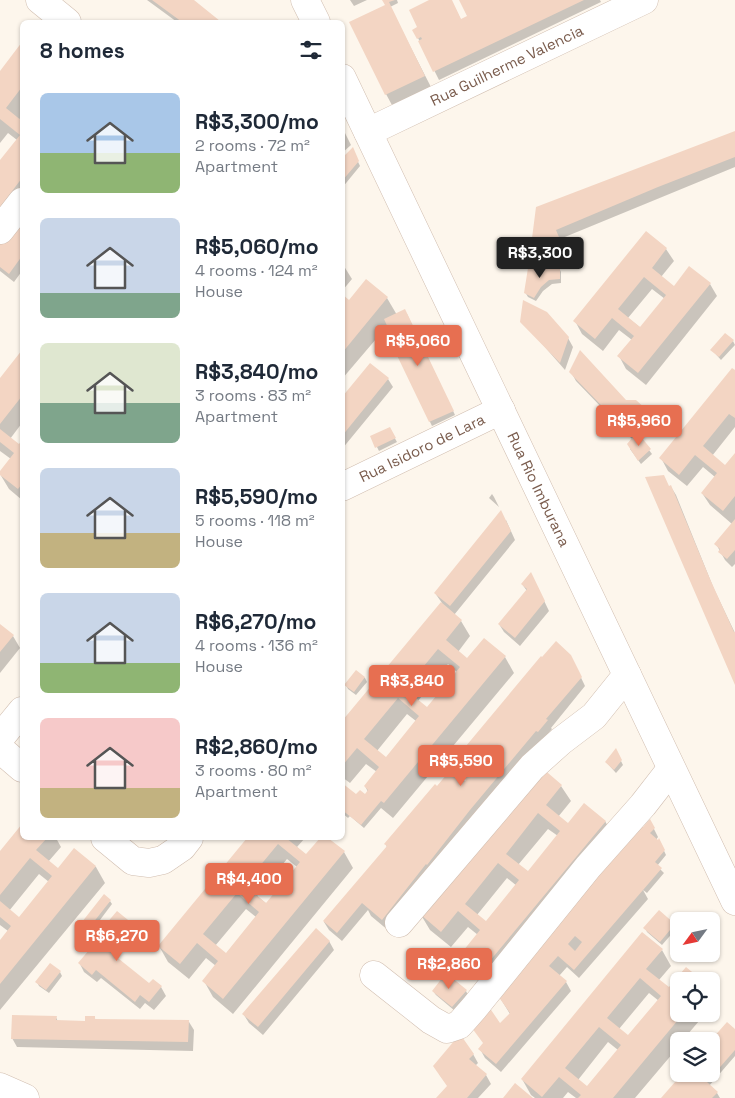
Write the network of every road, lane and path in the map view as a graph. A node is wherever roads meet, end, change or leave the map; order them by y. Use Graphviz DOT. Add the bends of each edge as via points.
graph roads {
  1 [pos="40,0"];
  2 [pos="305,0"];
  3 [pos="644,0"];
  4 [pos="65,20"];
  5 [pos="315,20"];
  6 [pos="345,84"];
  7 [pos="368,132"];
  8 [pos="20,205"];
  9 [pos="0,230"];
  10 [pos="501,410"];
  11 [pos="345,486"];
  12 [pos="626,676"];
  13 [pos="20,713"];
  14 [pos="0,738"];
  15 [pos="0,750"];
  16 [pos="20,766"];
  17 [pos="672,769"];
  18 [pos="107,840"];
  19 [pos="187,840"];
  20 [pos="735,901"];
  21 [pos="399,923"];
  22 [pos="374,975"];
  23 [pos="0,1087"];
  24 [pos="25,1098"];
  1 -- 4 [label="street"];
  2 -- 5 [label="street"];
  3 -- 7 [label="street, Rua Guilherme Valencia"];
  6 -- 7 [label="street, Rua Rio Imburana"];
  7 -- 10 [label="street, Rua Rio Imburana"];
  8 -- 9 [label="street"];
  10 -- 11 [label="street, Rua Isidoro de Lara"];
  10 -- 12 [label="street, Rua Rio Imburana"];
  12 -- 17 [label="street, Rua Rio Imburana"];
  12 -- 21 [label="street" via="594,716 532,767"];
  13 -- 14 [label="street"];
  15 -- 16 [label="street"];
  17 -- 20 [label="street, Rua Rio Imburana"];
  17 -- 22 [label="street" via="459,1025 447,1029 431,1020"];
  18 -- 19 [label="street" via="133,861 149,863 164,860"];
  23 -- 24 [label="street"];
}
